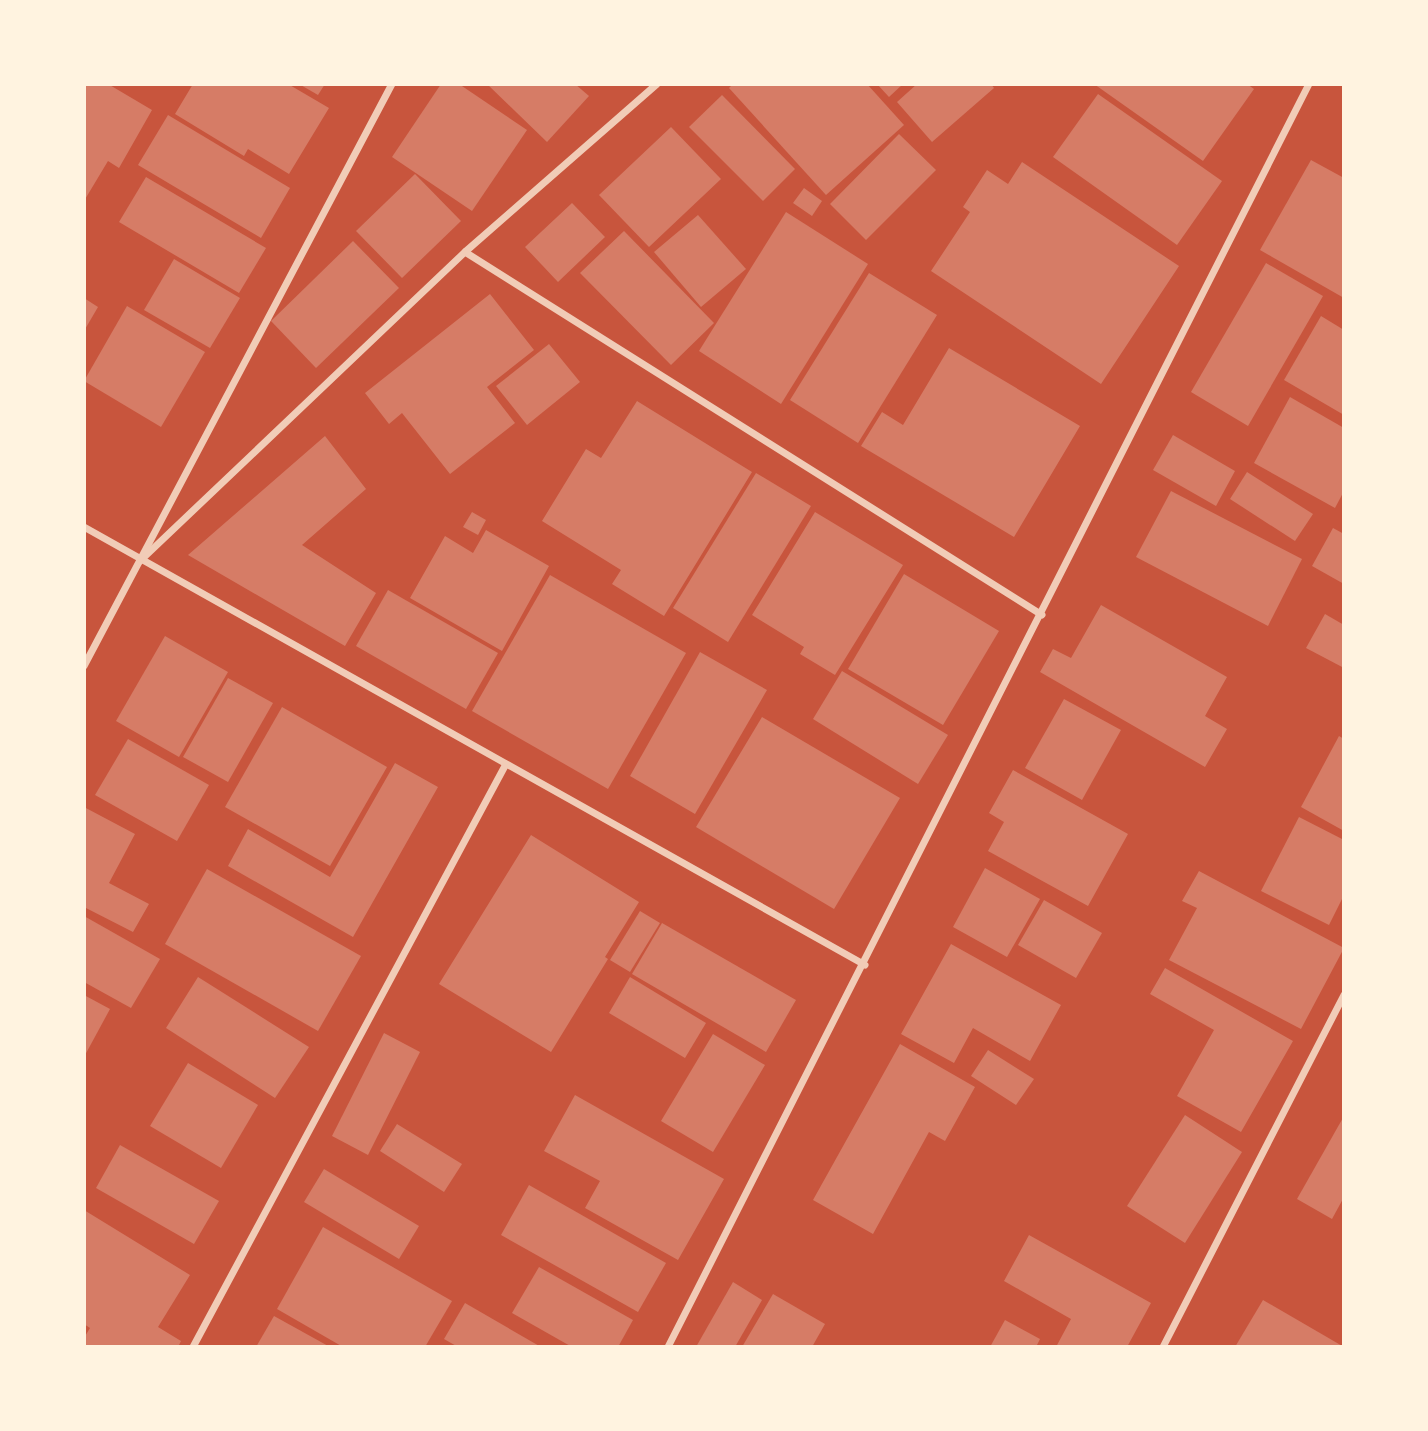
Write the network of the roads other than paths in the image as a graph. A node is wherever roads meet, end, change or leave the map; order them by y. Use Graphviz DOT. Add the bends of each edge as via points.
graph roads {
  1 [pos="391,84"];
  2 [pos="657,84"];
  3 [pos="1309,84"];
  4 [pos="465,252"];
  5 [pos="84,527"];
  6 [pos="140,561"];
  7 [pos="1042,615"];
  8 [pos="84,666"];
  9 [pos="506,764"];
  10 [pos="865,965"];
  11 [pos="1344,995"];
  12 [pos="193,1347"];
  13 [pos="668,1347"];
  14 [pos="1163,1347"];
  1 -- 6 [label="street"];
  2 -- 4 [label="street"];
  3 -- 7 [label="street"];
  4 -- 6 [label="street"];
  4 -- 7 [label="street"];
  5 -- 6 [label="street"];
  6 -- 8 [label="street"];
  6 -- 9 [label="street"];
  7 -- 10 [label="street"];
  9 -- 10 [label="street"];
  9 -- 12 [label="street"];
  10 -- 13 [label="street"];
  11 -- 14 [label="street"];
}
